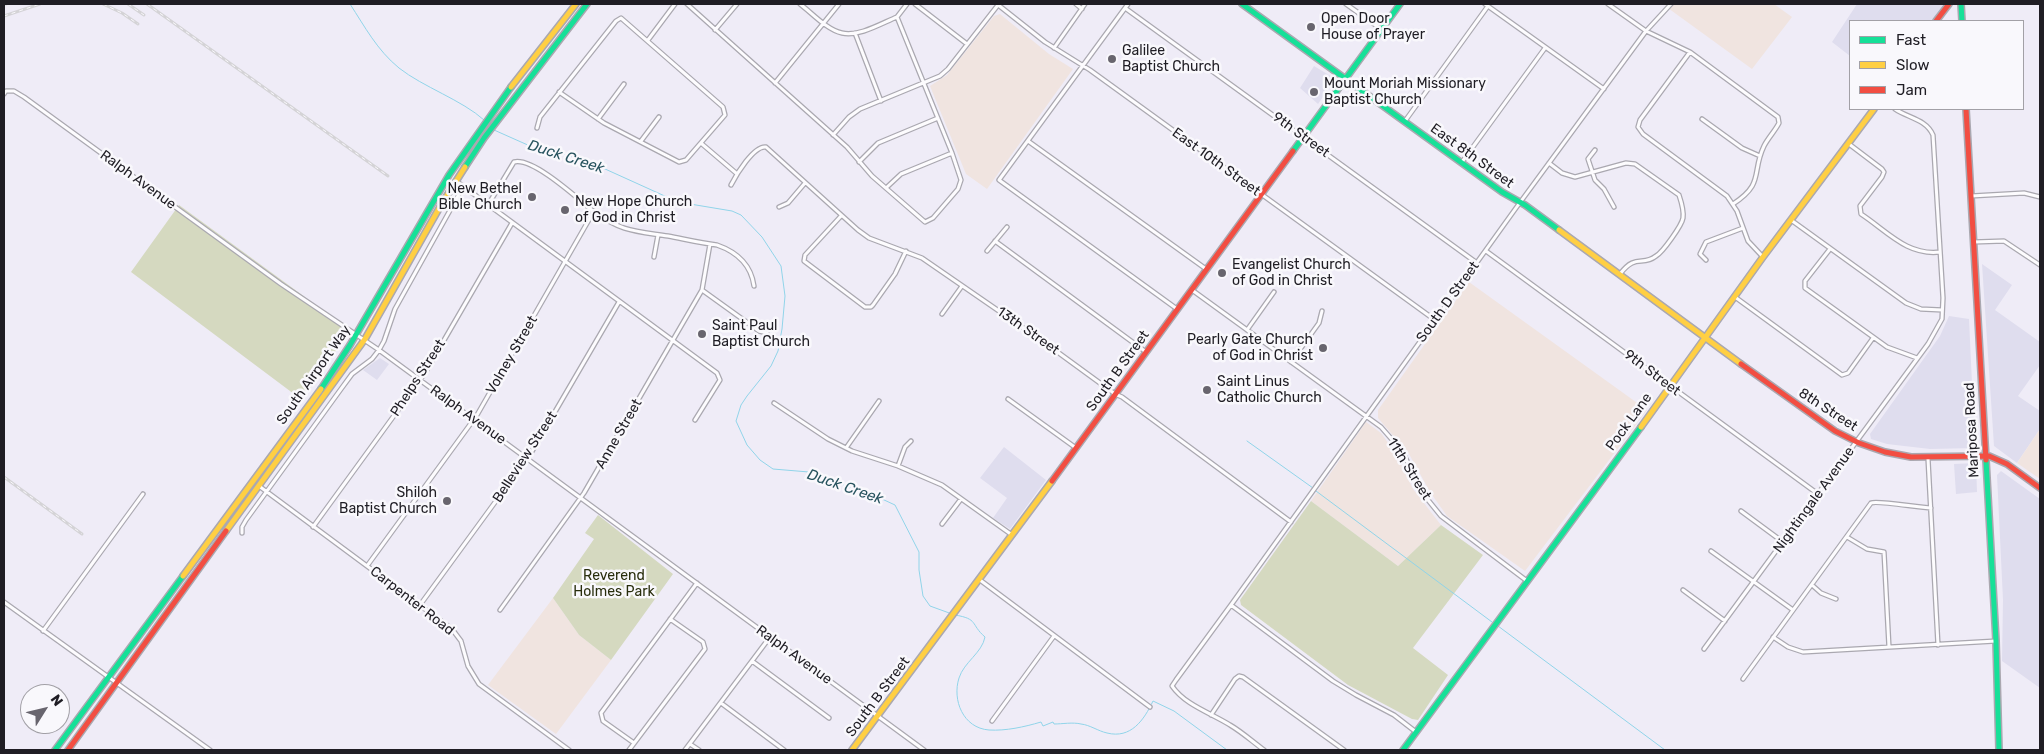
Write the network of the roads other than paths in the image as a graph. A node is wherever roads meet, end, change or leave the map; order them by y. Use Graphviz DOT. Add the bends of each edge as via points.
graph roads {
  1 [pos="576,4"];
  2 [pos="587,4"];
  3 [pos="675,4"];
  4 [pos="687,4"];
  5 [pos="737,4"];
  6 [pos="800,4"];
  7 [pos="838,4"];
  8 [pos="907,4"];
  9 [pos="915,4"];
  10 [pos="998,4"];
  11 [pos="1076,4"];
  12 [pos="1085,4"];
  13 [pos="1128,4"];
  14 [pos="1242,4"];
  15 [pos="1346,4"];
  16 [pos="1400,4"];
  17 [pos="1608,4"];
  18 [pos="1671,4"];
  19 [pos="1950,4"];
  20 [pos="1961,4"];
  21 [pos="1487,5"];
  22 [pos="1082,8"];
  23 [pos="1125,8"];
  24 [pos="897,17"];
  25 [pos="1937,20"];
  26 [pos="1962,20"];
  27 [pos="824,22"];
  28 [pos="1381,29"];
  29 [pos="715,30"];
  30 [pos="1646,31"];
  31 [pos="854,33"];
  32 [pos="648,40"];
  33 [pos="967,44"];
  34 [pos="1054,48"];
  35 [pos="1546,48"];
  36 [pos="1690,52"];
  37 [pos="1083,66"];
  38 [pos="1345,78"];
  39 [pos="775,83"];
  40 [pos="624,84"];
  41 [pos="924,84"];
  42 [pos="1604,89"];
  43 [pos="559,92"];
  44 [pos="5,93"];
  45 [pos="881,101"];
  46 [pos="1873,110"];
  47 [pos="1896,110"];
  48 [pos="1966,110"];
  49 [pos="659,117"];
  50 [pos="938,118"];
  51 [pos="1702,119"];
  52 [pos="598,120"];
  53 [pos="1405,122"];
  54 [pos="537,128"];
  55 [pos="833,135"];
  56 [pos="1303,136"];
  57 [pos="641,141"];
  58 [pos="1028,141"];
  59 [pos="702,144"];
  60 [pos="1849,144"];
  61 [pos="1596,150"];
  62 [pos="952,154"];
  63 [pos="1760,156"];
  64 [pos="859,162"];
  65 [pos="1462,162"];
  66 [pos="1549,163"];
  67 [pos="736,173"];
  68 [pos="1592,173"];
  69 [pos="456,181"];
  70 [pos="806,183"];
  71 [pos="731,185"];
  72 [pos="463,187"];
  73 [pos="886,188"];
  74 [pos="1261,194"];
  75 [pos="1971,196"];
  76 [pos="2040,196"];
  77 [pos="1521,203"];
  78 [pos="1733,204"];
  79 [pos="488,205"];
  80 [pos="779,207"];
  81 [pos="1614,207"];
  82 [pos="594,211"];
  83 [pos="841,216"];
  84 [pos="1791,219"];
  85 [pos="512,223"];
  86 [pos="1007,227"];
  87 [pos="1743,228"];
  88 [pos="658,235"];
  89 [pos="995,241"];
  90 [pos="1974,242"];
  91 [pos="710,244"];
  92 [pos="1830,249"];
  93 [pos="906,250"];
  94 [pos="987,251"];
  95 [pos="1486,251"];
  96 [pos="1940,252"];
  97 [pos="654,257"];
  98 [pos="1763,257"];
  99 [pos="1706,260"];
  100 [pos="566,263"];
  101 [pos="1477,263"];
  102 [pos="2040,265"];
  103 [pos="1206,269"];
  104 [pos="1620,274"];
  105 [pos="754,286"];
  106 [pos="962,286"];
  107 [pos="702,290"];
  108 [pos="1191,290"];
  109 [pos="1274,292"];
  110 [pos="1735,298"];
  111 [pos="619,302"];
  112 [pos="1177,309"];
  113 [pos="1942,310"];
  114 [pos="1322,311"];
  115 [pos="942,314"];
  116 [pos="1435,320"];
  117 [pos="1247,330"];
  118 [pos="767,333"];
  119 [pos="357,334"];
  120 [pos="1706,338"];
  121 [pos="1873,338"];
  122 [pos="365,339"];
  123 [pos="672,341"];
  124 [pos="379,350"];
  125 [pos="1146,352"];
  126 [pos="1917,358"];
  127 [pos="1291,362"];
  128 [pos="420,380"];
  129 [pos="1670,386"];
  130 [pos="1114,394"];
  131 [pos="1008,399"];
  132 [pos="879,402"];
  133 [pos="774,403"];
  134 [pos="1366,415"];
  135 [pos="474,419"];
  136 [pos="695,420"];
  137 [pos="911,441"];
  138 [pos="1856,442"];
  139 [pos="846,448"];
  140 [pos="1076,448"];
  141 [pos="1984,456"];
  142 [pos="527,458"];
  143 [pos="1928,458"];
  144 [pos="898,466"];
  145 [pos="259,486"];
  146 [pos="2040,488"];
  147 [pos="267,492"];
  148 [pos="143,494"];
  149 [pos="1818,494"];
  150 [pos="581,498"];
  151 [pos="961,499"];
  152 [pos="1931,508"];
  153 [pos="1741,511"];
  154 [pos="1291,522"];
  155 [pos="942,524"];
  156 [pos="314,527"];
  157 [pos="242,533"];
  158 [pos="1012,536"];
  159 [pos="1847,538"];
  160 [pos="1783,542"];
  161 [pos="1712,551"];
  162 [pos="367,566"];
  163 [pos="979,580"];
  164 [pos="1527,581"];
  165 [pos="1754,582"];
  166 [pos="697,584"];
  167 [pos="1812,585"];
  168 [pos="1683,590"];
  169 [pos="1836,599"];
  170 [pos="4,602"];
  171 [pos="420,605"];
  172 [pos="1231,605"];
  173 [pos="500,610"];
  174 [pos="1793,610"];
  175 [pos="670,619"];
  176 [pos="1725,621"];
  177 [pos="43,630"];
  178 [pos="1054,636"];
  179 [pos="770,637"];
  180 [pos="1773,637"];
  181 [pos="1996,641"];
  182 [pos="1938,645"];
  183 [pos="1889,647"];
  184 [pos="1704,649"];
  185 [pos="752,661"];
  186 [pos="109,677"];
  187 [pos="1743,679"];
  188 [pos="117,682"];
  189 [pos="721,703"];
  190 [pos="1150,708"];
  191 [pos="1211,715"];
  192 [pos="877,716"];
  193 [pos="829,718"];
  194 [pos="992,720"];
  195 [pos="1416,732"];
  196 [pos="634,743"];
  197 [pos="690,744"];
  198 [pos="55,750"];
  199 [pos="68,750"];
  200 [pos="210,750"];
  201 [pos="568,750"];
  202 [pos="629,750"];
  203 [pos="685,750"];
  204 [pos="699,750"];
  205 [pos="784,750"];
  206 [pos="852,750"];
  207 [pos="924,750"];
  208 [pos="1264,750"];
  209 [pos="1344,750"];
  210 [pos="1403,750"];
  211 [pos="1999,750"];
  1 -- 119 [label="street, South Airport Way" via="490,115 445,181"];
  2 -- 69 [label="street, South Airport Way" via="497,120"];
  3 -- 32 [label="street"];
  4 -- 29 [label="street"];
  5 -- 29 [label="street"];
  6 -- 27 [label="street"];
  7 -- 27 [label="street"];
  8 -- 24 [label="street"];
  9 -- 33 [label="street"];
  10 -- 33 [label="street"];
  10 -- 34 [label="street, East 10th Street"];
  11 -- 22 [label="street"];
  12 -- 22 [label="street"];
  13 -- 23 [label="street"];
  14 -- 38 [label="street, East 8th Street"];
  15 -- 28 [label="street"];
  16 -- 28 [label="street, South B Street"];
  17 -- 30 [label="street"];
  18 -- 30 [label="street, South D Street"];
  19 -- 25 [label="street"];
  20 -- 26 [label="street"];
  21 -- 35 [label="street"];
  21 -- 53 [label="street"];
  22 -- 34 [label="street"];
  23 -- 37 [label="street"];
  23 -- 56 [label="street, 9th Street"];
  24 -- 31 [label="street"];
  24 -- 41 [label="street"];
  27 -- 31 [label="street" via="841,33"];
  27 -- 39 [label="street"];
  28 -- 38 [label="street, South B Street"];
  29 -- 39 [label="street"];
  30 -- 36 [label="street"];
  30 -- 42 [label="street, South D Street"];
  31 -- 45 [label="street"];
  32 -- 43 [label="street" via="621,18"];
  32 -- 59 [label="street" via="723,107 725,115"];
  33 -- 41 [label="street" via="945,72"];
  34 -- 37 [label="street, East 10th Street"];
  35 -- 42 [label="street"];
  35 -- 65 [label="street"];
  36 -- 63 [label="street" via="1780,120"];
  36 -- 78 [label="street" via="1638,127 1721,191"];
  37 -- 58 [label="street"];
  37 -- 74 [label="street, East 10th Street"];
  38 -- 53 [label="street, East 8th Street"];
  38 -- 56 [label="street, South B Street"];
  39 -- 55 [label="street"];
  40 -- 52 [label="street"];
  41 -- 45 [label="street"];
  41 -- 50 [label="street"];
  42 -- 66 [label="street, South D Street"];
  43 -- 52 [label="street"];
  43 -- 54 [label="street" via="540,117"];
  44 -- 119 [label="street, Ralph Avenue" via="14,91 24,97 281,284"];
  45 -- 55 [label="street" via="855,112"];
  46 -- 60 [label="street, Pock Lane"];
  47 -- 96 [label="street, Nightingale Avenue" via="1927,125 1933,135"];
  48 -- 75 [label="street, Mariposa Road"];
  49 -- 57 [label="street"];
  50 -- 62 [label="street"];
  50 -- 64 [label="street" via="878,143"];
  51 -- 63 [label="street" via="1742,148"];
  52 -- 57 [label="street"];
  53 -- 65 [label="street, East 8th Street"];
  55 -- 64 [label="street"];
  56 -- 74 [label="street, South B Street"];
  56 -- 101 [label="street, 9th Street"];
  57 -- 59 [label="street" via="682,162"];
  58 -- 103 [label="street"];
  58 -- 112 [label="street" via="999,180"];
  59 -- 67 [label="street"];
  60 -- 84 [label="street, Pock Lane"];
  60 -- 96 [label="street" via="1884,172 1860,206 1861,214 1911,249"];
  61 -- 68 [label="street" via="1588,159"];
  62 -- 73 [label="street" via="901,174"];
  62 -- 73 [label="street" via="960,175 960,186 933,218 925,222"];
  63 -- 78 [label="street" via="1753,184"];
  64 -- 73 [label="street"];
  65 -- 77 [label="street, East 8th Street"];
  66 -- 68 [label="street" via="1573,177"];
  66 -- 77 [label="street, South D Street"];
  67 -- 70 [label="street, 13th Street" via="764,146"];
  67 -- 71 [label="street"];
  68 -- 81 [label="street"];
  68 -- 104 [label="street" via="1635,164 1676,192 1681,200 1682,221 1659,254 1630,263"];
  69 -- 72 [label="street"];
  69 -- 122 [label="street, South Airport Way"];
  70 -- 80 [label="street" via="788,203"];
  70 -- 83 [label="street, 13th Street"];
  72 -- 79 [label="street"];
  72 -- 124 [label="street" via="395,309"];
  74 -- 103 [label="street, South B Street"];
  74 -- 116 [label="street, East 10th Street"];
  75 -- 76 [label="street" via="2024,193"];
  75 -- 90 [label="street, Mariposa Road"];
  77 -- 95 [label="street, South D Street"];
  77 -- 104 [label="street, East 8th Street"];
  78 -- 87 [label="street"];
  79 -- 82 [label="street" via="514,162 518,161 534,167"];
  79 -- 85 [label="street"];
  82 -- 88 [label="street" via="627,229"];
  82 -- 100 [label="street, Volney Street"];
  83 -- 93 [label="street, 13th Street" via="869,238"];
  83 -- 93 [label="street" via="805,254 804,262 865,307 874,304 895,274"];
  84 -- 92 [label="street"];
  84 -- 98 [label="street, Pock Lane"];
  85 -- 100 [label="street"];
  85 -- 128 [label="street, Phelps Street"];
  86 -- 89 [label="street"];
  87 -- 98 [label="street" via="1752,248"];
  87 -- 99 [label="street" via="1706,242 1700,254"];
  88 -- 91 [label="street"];
  88 -- 97 [label="street"];
  89 -- 94 [label="street"];
  89 -- 125 [label="street"];
  90 -- 102 [label="street" via="2004,241"];
  90 -- 141 [label="street, Mariposa Road"];
  91 -- 105 [label="street" via="727,248 745,262"];
  91 -- 107 [label="street, Anne Street"];
  92 -- 113 [label="street" via="1906,303 1922,309"];
  92 -- 121 [label="street" via="1806,281 1805,288"];
  93 -- 106 [label="street, 13th Street"];
  95 -- 101 [label="street, South D Street"];
  95 -- 129 [label="street, 9th Street"];
  96 -- 113 [label="street, Nightingale Avenue"];
  98 -- 110 [label="street, Pock Lane"];
  100 -- 111 [label="street"];
  100 -- 135 [label="street, Volney Street"];
  101 -- 116 [label="street, South D Street"];
  103 -- 108 [label="street, South B Street"];
  104 -- 120 [label="street, East 8th Street"];
  106 -- 115 [label="street"];
  106 -- 130 [label="street, 13th Street"];
  107 -- 118 [label="street" via="759,331"];
  107 -- 123 [label="street, Anne Street"];
  108 -- 112 [label="street, South B Street"];
  108 -- 117 [label="street, 11th Street"];
  109 -- 117 [label="street"];
  110 -- 120 [label="street, Pock Lane"];
  110 -- 121 [label="street" via="1842,376 1849,372"];
  111 -- 123 [label="street"];
  111 -- 142 [label="street, Belleview Street"];
  112 -- 125 [label="street, South B Street"];
  113 -- 126 [label="street, Nightingale Avenue" via="1939,326"];
  114 -- 127 [label="street" via="1319,323"];
  116 -- 134 [label="street, South D Street"];
  117 -- 127 [label="street, 11th Street"];
  119 -- 122 [label="street, Ralph Avenue"];
  119 -- 186 [label="street, South Airport Way" via="317,394"];
  120 -- 129 [label="street, Pock Lane"];
  120 -- 138 [label="street, 8th Street" via="1826,425"];
  121 -- 126 [label="street"];
  122 -- 124 [label="street, Ralph Avenue"];
  122 -- 145 [label="street, South Airport Way"];
  123 -- 136 [label="street" via="720,376"];
  123 -- 150 [label="street, Anne Street"];
  124 -- 128 [label="street, Ralph Avenue"];
  124 -- 147 [label="street" via="352,374"];
  125 -- 130 [label="street, South B Street"];
  126 -- 138 [label="street, Nightingale Avenue"];
  127 -- 134 [label="street, 11th Street"];
  128 -- 135 [label="street, Ralph Avenue"];
  128 -- 156 [label="street, Phelps Street"];
  129 -- 149 [label="street, 9th Street"];
  129 -- 164 [label="street, Pock Lane"];
  130 -- 140 [label="street, South B Street"];
  130 -- 154 [label="street, 13th Street"];
  131 -- 140 [label="street"];
  132 -- 139 [label="street"];
  133 -- 139 [label="street"];
  134 -- 154 [label="street, South D Street"];
  134 -- 164 [label="street, 11th Street" via="1397,445 1424,495 1441,516"];
  135 -- 142 [label="street, Ralph Avenue"];
  135 -- 162 [label="street, Volney Street"];
  137 -- 144 [label="street"];
  138 -- 143 [label="street, 8th Street" via="1887,454"];
  138 -- 149 [label="street, Nightingale Avenue"];
  139 -- 144 [label="street"];
  140 -- 158 [label="street, South B Street"];
  141 -- 143 [label="street, 8th Street"];
  141 -- 146 [label="street" via="1998,459"];
  141 -- 181 [label="street, Mariposa Road"];
  142 -- 150 [label="street, Ralph Avenue"];
  142 -- 171 [label="street, Belleview Street"];
  143 -- 152 [label="street"];
  144 -- 151 [label="street" via="942,485"];
  145 -- 147 [label="street, Carpenter Road"];
  145 -- 188 [label="street, South Airport Way"];
  147 -- 156 [label="street, Carpenter Road"];
  147 -- 157 [label="street" via="246,520"];
  148 -- 177 [label="street"];
  149 -- 160 [label="street, Nightingale Avenue"];
  150 -- 166 [label="street, Ralph Avenue"];
  150 -- 173 [label="street, Anne Street"];
  151 -- 155 [label="street"];
  151 -- 158 [label="street"];
  152 -- 159 [label="street" via="1873,502"];
  152 -- 182 [label="street"];
  153 -- 160 [label="street"];
  154 -- 172 [label="street, South D Street"];
  156 -- 162 [label="street, Carpenter Road"];
  158 -- 163 [label="street, South B Street"];
  159 -- 167 [label="street"];
  159 -- 183 [label="street" via="1867,549 1884,552"];
  160 -- 165 [label="street, Nightingale Avenue"];
  161 -- 165 [label="street"];
  162 -- 171 [label="street, Carpenter Road"];
  163 -- 178 [label="street"];
  163 -- 192 [label="street, South B Street"];
  164 -- 195 [label="street, Pock Lane"];
  165 -- 174 [label="street"];
  165 -- 176 [label="street, Nightingale Avenue"];
  166 -- 175 [label="street"];
  166 -- 179 [label="street, Ralph Avenue"];
  167 -- 169 [label="street"];
  167 -- 174 [label="street"];
  168 -- 176 [label="street"];
  170 -- 177 [label="street"];
  171 -- 201 [label="street, Carpenter Road" via="455,633 463,646 472,675 479,684"];
  172 -- 191 [label="street, South D Street" via="1172,686"];
  172 -- 195 [label="street" via="1333,681 1394,715"];
  174 -- 180 [label="street"];
  175 -- 196 [label="street" via="700,640 704,648"];
  175 -- 196 [label="street" via="600,713 603,721"];
  176 -- 184 [label="street, Nightingale Avenue"];
  177 -- 186 [label="street"];
  178 -- 190 [label="street"];
  178 -- 194 [label="street"];
  179 -- 185 [label="street"];
  179 -- 192 [label="street, Ralph Avenue"];
  180 -- 183 [label="street" via="1803,652"];
  180 -- 187 [label="street"];
  181 -- 182 [label="street"];
  181 -- 211 [label="street, Mariposa Road"];
  182 -- 183 [label="street"];
  185 -- 189 [label="street"];
  185 -- 193 [label="street"];
  186 -- 188 [label="street"];
  186 -- 198 [label="street, South Airport Way"];
  188 -- 199 [label="street, South Airport Way"];
  188 -- 200 [label="street"];
  189 -- 197 [label="street"];
  189 -- 205 [label="street"];
  191 -- 208 [label="street"];
  191 -- 209 [label="street" via="1235,679 1243,677"];
  192 -- 206 [label="street, South B Street"];
  192 -- 207 [label="street, Ralph Avenue"];
  195 -- 210 [label="street, Pock Lane"];
  196 -- 202 [label="street"];
  197 -- 203 [label="street"];
  197 -- 204 [label="street"];
}
